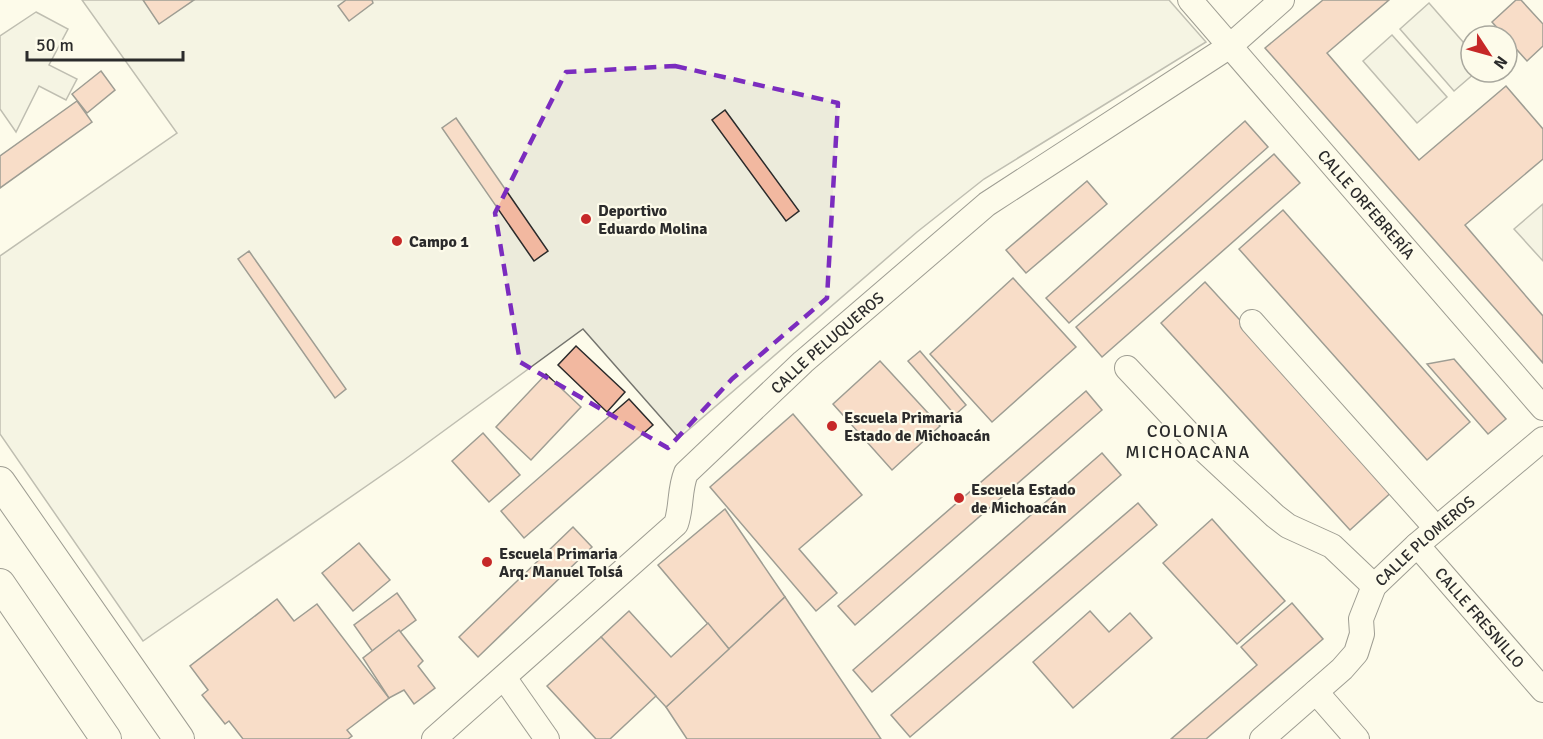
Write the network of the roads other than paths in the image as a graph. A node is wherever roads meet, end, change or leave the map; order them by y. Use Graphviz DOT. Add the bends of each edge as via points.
graph roads {
  1 [pos="1190,0"];
  2 [pos="1282,0"];
  3 [pos="1230,46"];
  4 [pos="1252,322"];
  5 [pos="1127,368"];
  6 [pos="1543,408"];
  7 [pos="1543,439"];
  8 [pos="0,482"];
  9 [pos="1436,528"];
  10 [pos="1417,544"];
  11 [pos="0,584"];
  12 [pos="1374,586"];
  13 [pos="505,679"];
  14 [pos="1543,690"];
  15 [pos="1316,692"];
  16 [pos="106,739"];
  17 [pos="179,739"];
  18 [pos="434,739"];
  19 [pos="547,739"];
  20 [pos="1262,739"];
  21 [pos="1357,739"];
  1 -- 3 [label="street, CALLE ORFEBRERÍA"];
  2 -- 3 [label="street, CALLE PELUQUEROS"];
  3 -- 6 [label="street, CALLE ORFEBRERÍA"];
  3 -- 13 [label="street, CALLE PELUQUEROS" via="987,204 847,324 694,464 681,485 681,510 676,524"];
  4 -- 9 [label="street"];
  5 -- 12 [label="street" via="1205,451 1275,516 1332,546"];
  7 -- 9 [label="street, CALLE PLOMEROS"];
  8 -- 17 [label="main road"];
  9 -- 10 [label="street, CALLE PLOMEROS"];
  10 -- 12 [label="street, CALLE PLOMEROS"];
  10 -- 14 [label="street, CALLE FRESNILLO"];
  11 -- 16 [label="main road"];
  12 -- 15 [label="street, CALLE PLOMEROS" via="1361,619 1362,634 1356,653"];
  13 -- 18 [label="street, CALLE PELUQUEROS"];
  13 -- 19 [label="street"];
  15 -- 20 [label="street, CALLE PLOMEROS"];
  15 -- 21 [label="street"];
}
